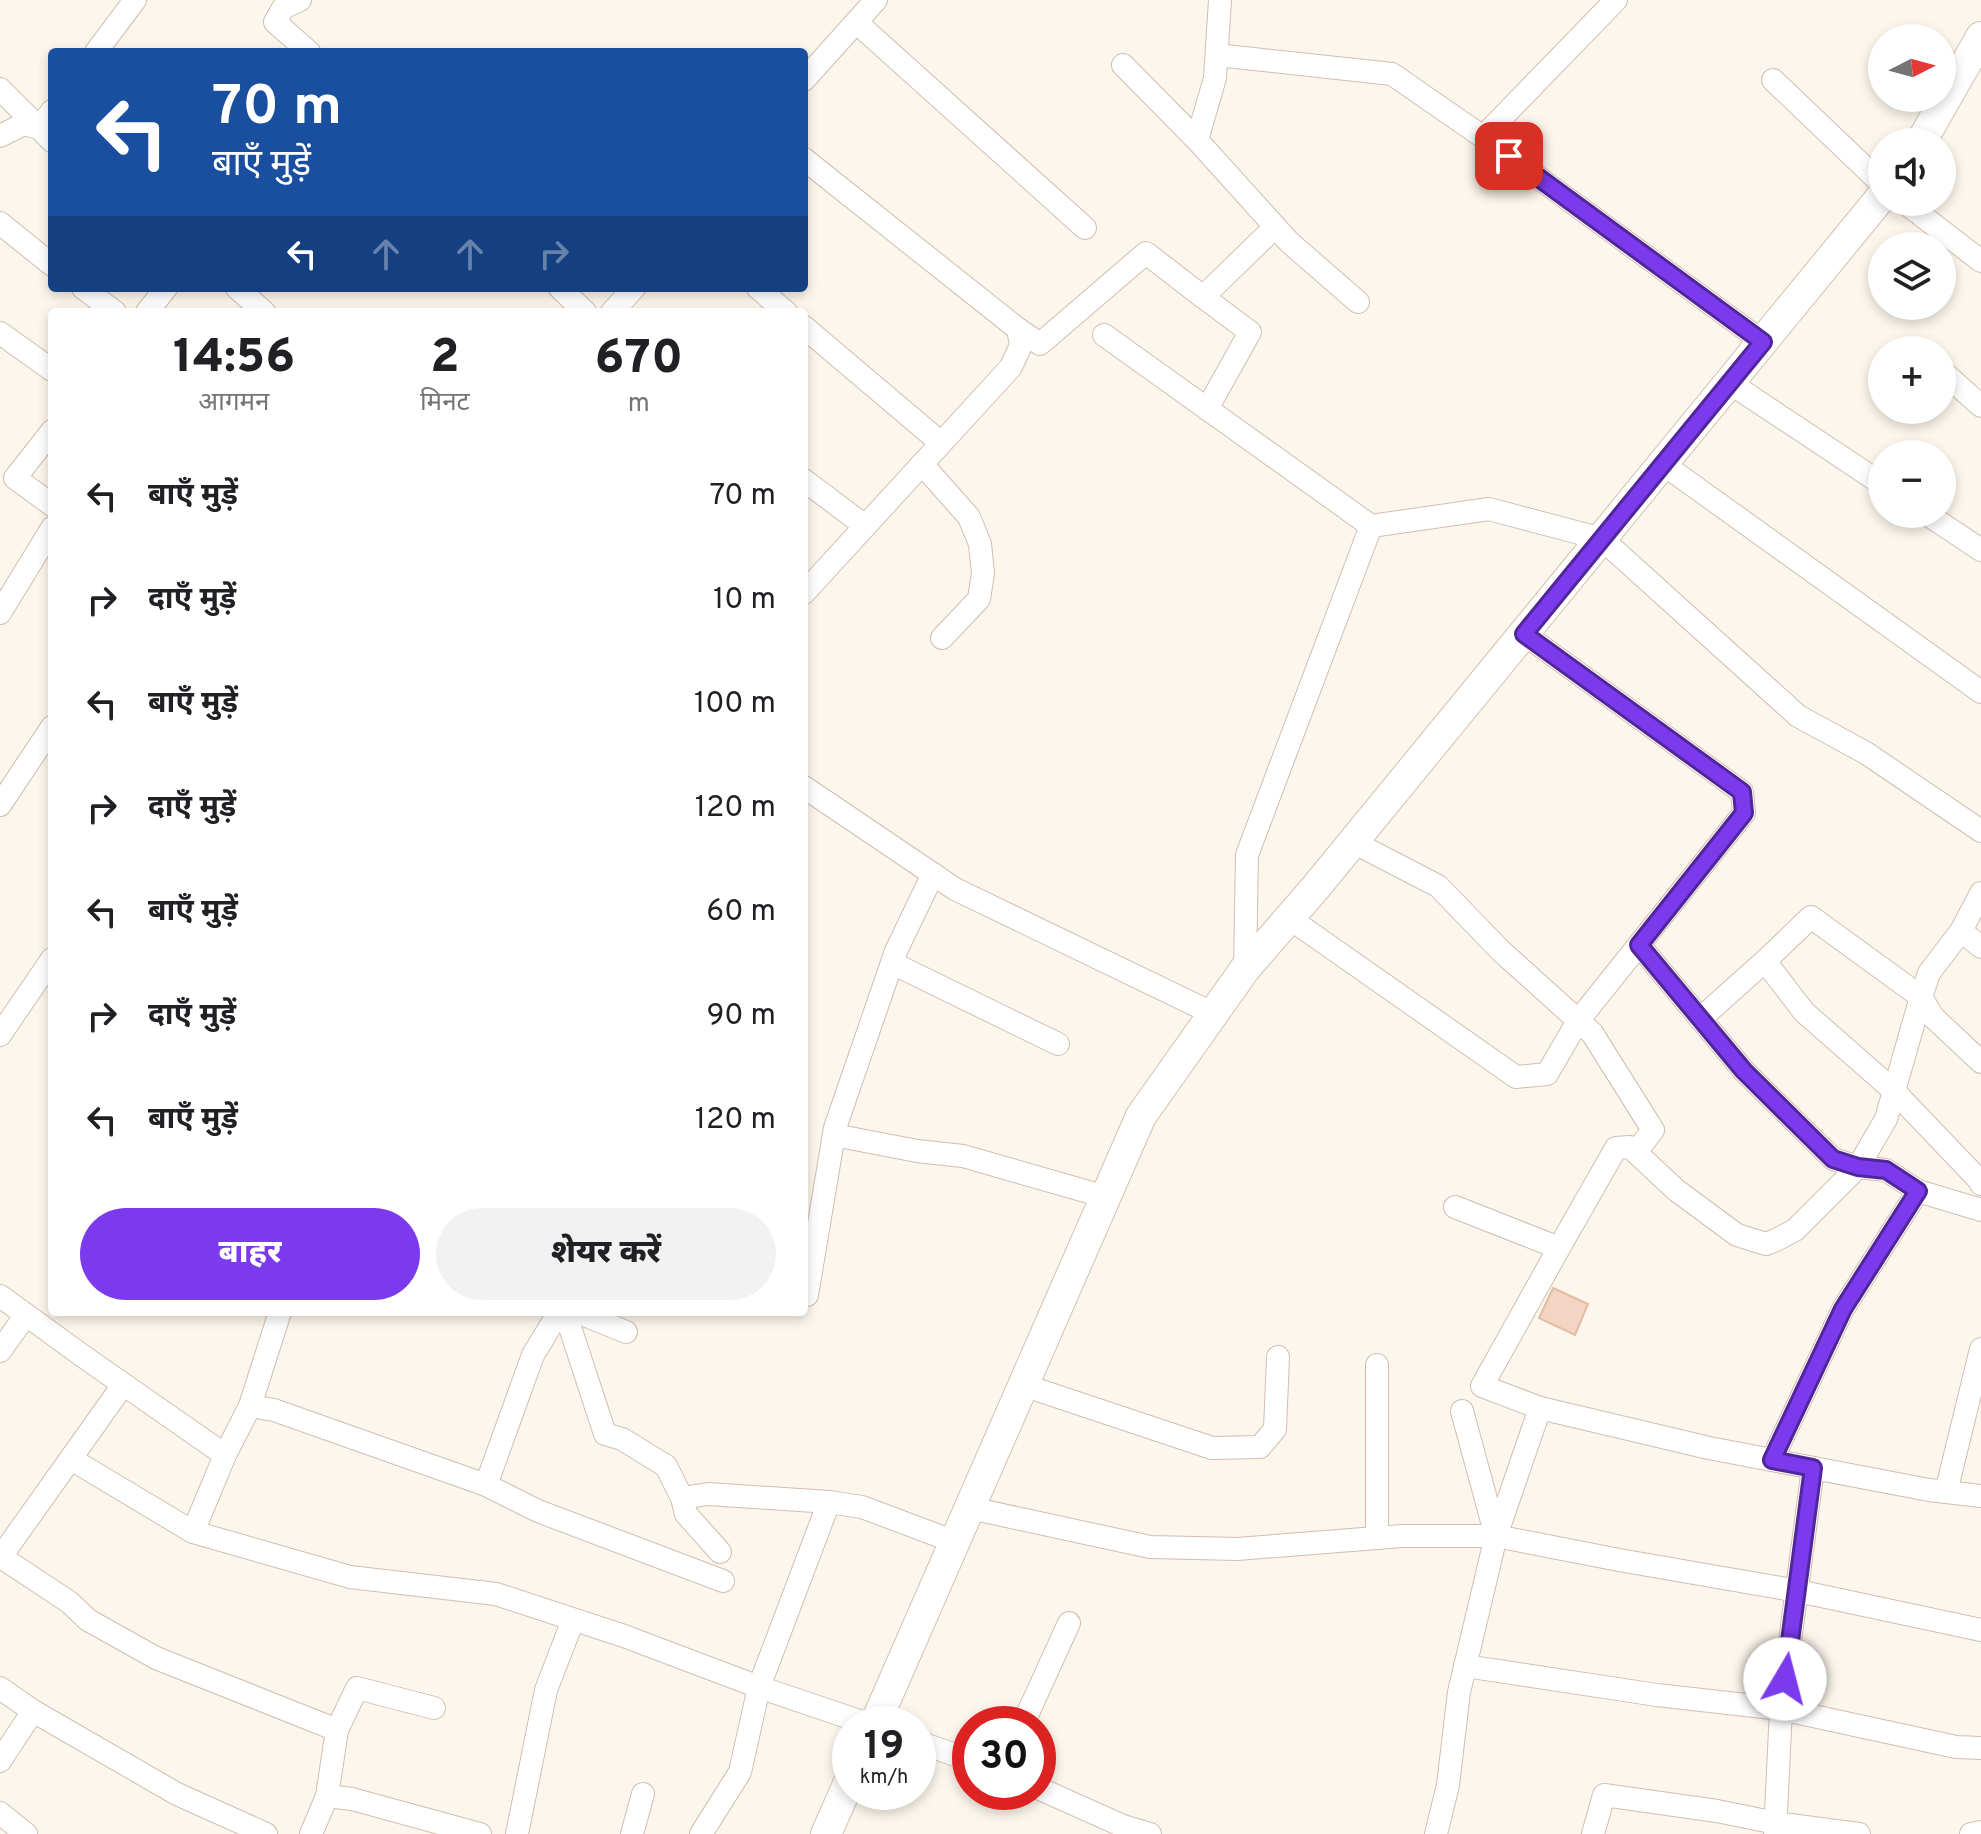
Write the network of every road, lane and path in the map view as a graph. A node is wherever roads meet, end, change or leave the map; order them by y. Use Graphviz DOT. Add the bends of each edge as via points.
graph roads {
  1 [pos="135,0"];
  2 [pos="300,0"];
  3 [pos="876,0"];
  4 [pos="1220,0"];
  5 [pos="1616,0"];
  6 [pos="856,22"];
  7 [pos="1981,37"];
  8 [pos="99,48"];
  9 [pos="304,48"];
  10 [pos="1217,55"];
  11 [pos="1123,65"];
  12 [pos="808,76"];
  13 [pos="1773,80"];
  14 [pos="0,89"];
  15 [pos="48,127"];
  16 [pos="1929,128"];
  17 [pos="0,136"];
  18 [pos="1483,137"];
  19 [pos="1197,140"];
  20 [pos="808,162"];
  21 [pos="1868,171"];
  22 [pos="1868,213"];
  23 [pos="1922,216"];
  24 [pos="0,223"];
  25 [pos="1275,227"];
  26 [pos="1085,228"];
  27 [pos="1981,261"];
  28 [pos="48,262"];
  29 [pos="88,292"];
  30 [pos="163,292"];
  31 [pos="242,292"];
  32 [pos="564,292"];
  33 [pos="630,292"];
  34 [pos="763,292"];
  35 [pos="1203,297"];
  36 [pos="1358,302"];
  37 [pos="110,308"];
  38 [pos="150,308"];
  39 [pos="260,308"];
  40 [pos="581,308"];
  41 [pos="616,308"];
  42 [pos="781,308"];
  43 [pos="1018,329"];
  44 [pos="808,330"];
  45 [pos="0,333"];
  46 [pos="1104,335"];
  47 [pos="1763,342"];
  48 [pos="48,367"];
  49 [pos="1730,383"];
  50 [pos="1956,384"];
  51 [pos="1981,406"];
  52 [pos="1207,409"];
  53 [pos="48,435"];
  54 [pos="941,443"];
  55 [pos="922,464"];
  56 [pos="1663,464"];
  57 [pos="1868,475"];
  58 [pos="7,476"];
  59 [pos="808,483"];
  60 [pos="48,502"];
  61 [pos="865,526"];
  62 [pos="1371,526"];
  63 [pos="1948,528"];
  64 [pos="48,534"];
  65 [pos="1602,539"];
  66 [pos="1981,550"];
  67 [pos="808,589"];
  68 [pos="2,604"];
  69 [pos="1524,634"];
  70 [pos="942,638"];
  71 [pos="1981,692"];
  72 [pos="48,733"];
  73 [pos="808,790"];
  74 [pos="0,805"];
  75 [pos="1981,831"];
  76 [pos="1353,842"];
  77 [pos="933,874"];
  78 [pos="1981,893"];
  79 [pos="1289,918"];
  80 [pos="1961,931"];
  81 [pos="1639,945"];
  82 [pos="1981,947"];
  83 [pos="1765,961"];
  84 [pos="892,963"];
  85 [pos="48,965"];
  86 [pos="1245,969"];
  87 [pos="1921,997"];
  88 [pos="1214,1014"];
  89 [pos="1700,1019"];
  90 [pos="1578,1021"];
  91 [pos="0,1035"];
  92 [pos="1058,1044"];
  93 [pos="1981,1062"];
  94 [pos="1893,1090"];
  95 [pos="834,1135"];
  96 [pos="1636,1152"];
  97 [pos="1858,1167"];
  98 [pos="1981,1184"];
  99 [pos="1918,1191"];
  100 [pos="1106,1197"];
  101 [pos="813,1207"];
  102 [pos="1455,1207"];
  103 [pos="1981,1210"];
  104 [pos="1559,1248"];
  105 [pos="808,1280"];
  106 [pos="0,1296"];
  107 [pos="26,1315"];
  108 [pos="279,1316"];
  109 [pos="559,1316"];
  110 [pos="563,1316"];
  111 [pos="587,1316"];
  112 [pos="626,1332"];
  113 [pos="0,1351"];
  114 [pos="1278,1357"];
  115 [pos="1980,1363"];
  116 [pos="1377,1365"];
  117 [pos="123,1385"];
  118 [pos="1023,1385"];
  119 [pos="250,1406"];
  120 [pos="1540,1408"];
  121 [pos="1462,1411"];
  122 [pos="225,1455"];
  123 [pos="71,1459"];
  124 [pos="1772,1460"];
  125 [pos="1813,1468"];
  126 [pos="486,1485"];
  127 [pos="1946,1492"];
  128 [pos="1981,1496"];
  129 [pos="682,1498"];
  130 [pos="829,1502"];
  131 [pos="970,1508"];
  132 [pos="193,1532"];
  133 [pos="1496,1536"];
  134 [pos="1377,1538"];
  135 [pos="955,1542"];
  136 [pos="720,1552"];
  137 [pos="0,1558"];
  138 [pos="723,1581"];
  139 [pos="1798,1591"];
  140 [pos="573,1620"];
  141 [pos="1069,1623"];
  142 [pos="1981,1630"];
  143 [pos="1465,1666"];
  144 [pos="759,1687"];
  145 [pos="0,1688"];
  146 [pos="883,1706"];
  147 [pos="1031,1706"];
  148 [pos="434,1708"];
  149 [pos="1781,1709"];
  150 [pos="33,1711"];
  151 [pos="832,1712"];
  152 [pos="337,1730"];
  153 [pos="1981,1748"];
  154 [pos="0,1761"];
  155 [pos="643,1794"];
  156 [pos="327,1796"];
  157 [pos="1056,1797"];
  158 [pos="837,1810"];
  159 [pos="0,1813"];
  160 [pos="1776,1829"];
  161 [pos="1121,1830"];
  162 [pos="1981,1832"];
  163 [pos="26,1834"];
  164 [pos="266,1834"];
  165 [pos="311,1834"];
  166 [pos="480,1834"];
  167 [pos="517,1834"];
  168 [pos="632,1834"];
  169 [pos="701,1834"];
  170 [pos="826,1834"];
  171 [pos="1150,1834"];
  172 [pos="1436,1834"];
  173 [pos="1593,1834"];
  174 [pos="1859,1834"];
  175 [pos="1971,1834"];
  1 -- 8 [label="street"];
  2 -- 9 [label="street" via="283,8 275,22"];
  3 -- 6 [label="street"];
  4 -- 10 [label="street"];
  5 -- 18 [label="street"];
  6 -- 12 [label="street"];
  6 -- 26 [label="street"];
  7 -- 16 [label="street"];
  10 -- 18 [label="street" via="1392,74"];
  10 -- 19 [label="street"];
  11 -- 19 [label="street"];
  13 -- 21 [label="street"];
  14 -- 15 [label="street"];
  15 -- 17 [label="street" via="24,124"];
  18 -- 47 [label="street"];
  19 -- 25 [label="street"];
  20 -- 43 [label="street"];
  22 -- 47 [label="street"];
  23 -- 27 [label="street"];
  24 -- 28 [label="street"];
  25 -- 35 [label="street"];
  25 -- 36 [label="street"];
  29 -- 37 [label="street"];
  30 -- 38 [label="street"];
  31 -- 39 [label="street"];
  32 -- 40 [label="street"];
  33 -- 41 [label="street"];
  34 -- 42 [label="street"];
  35 -- 43 [label="street" via="1146,253 1040,344"];
  35 -- 52 [label="street" via="1250,332"];
  43 -- 54 [label="street" via="1021,345 1011,367"];
  44 -- 54 [label="street"];
  45 -- 48 [label="street"];
  46 -- 52 [label="street"];
  47 -- 49 [label="street"];
  49 -- 56 [label="street"];
  49 -- 57 [label="street"];
  50 -- 51 [label="street"];
  52 -- 62 [label="street"];
  53 -- 58 [label="street"];
  54 -- 55 [label="street"];
  55 -- 61 [label="street"];
  55 -- 70 [label="street" via="969,517 980,544 979,599"];
  56 -- 65 [label="street"];
  56 -- 71 [label="street"];
  58 -- 60 [label="street"];
  59 -- 61 [label="street"];
  61 -- 67 [label="street"];
  62 -- 65 [label="street" via="1489,509"];
  62 -- 86 [label="street" via="1247,855"];
  63 -- 66 [label="street"];
  64 -- 68 [label="street"];
  65 -- 69 [label="street"];
  65 -- 75 [label="street" via="1798,716 1866,753"];
  69 -- 76 [label="street"];
  69 -- 81 [label="street" via="1742,792 1744,813"];
  72 -- 74 [label="street"];
  73 -- 77 [label="street"];
  76 -- 79 [label="street"];
  76 -- 90 [label="street" via="1438,886"];
  77 -- 84 [label="street"];
  77 -- 88 [label="street"];
  78 -- 80 [label="street"];
  79 -- 86 [label="street"];
  79 -- 90 [label="street" via="1516,1077 1547,1074"];
  80 -- 82 [label="street"];
  80 -- 87 [label="street" via="1929,973"];
  81 -- 89 [label="street"];
  81 -- 90 [label="street"];
  83 -- 87 [label="street" via="1811,917"];
  83 -- 89 [label="street"];
  83 -- 94 [label="street" via="1804,1012"];
  84 -- 92 [label="street"];
  84 -- 95 [label="street"];
  85 -- 91 [label="street"];
  86 -- 88 [label="street"];
  87 -- 93 [label="street" via="1933,1017"];
  87 -- 94 [label="street"];
  88 -- 100 [label="street" via="1141,1116"];
  89 -- 97 [label="street" via="1833,1159"];
  90 -- 96 [label="street" via="1592,1033 1653,1130"];
  94 -- 97 [label="street" via="1886,1119"];
  94 -- 98 [label="street"];
  95 -- 100 [label="street" via="963,1156"];
  95 -- 101 [label="street"];
  96 -- 97 [label="street" via="1737,1235 1766,1244 1795,1230"];
  96 -- 104 [label="street" via="1616,1148"];
  97 -- 99 [label="street" via="1886,1170"];
  99 -- 103 [label="street"];
  99 -- 124 [label="street" via="1843,1309"];
  100 -- 118 [label="street"];
  101 -- 105 [label="street"];
  102 -- 104 [label="street"];
  104 -- 120 [label="street" via="1482,1386"];
  106 -- 107 [label="street"];
  107 -- 113 [label="street"];
  107 -- 117 [label="street"];
  108 -- 119 [label="street"];
  109 -- 126 [label="street" via="533,1355"];
  110 -- 129 [label="street" via="605,1434 666,1466"];
  111 -- 112 [label="street"];
  114 -- 118 [label="street" via="1275,1429 1260,1447 1212,1448"];
  115 -- 127 [label="street"];
  116 -- 134 [label="street"];
  117 -- 122 [label="street"];
  117 -- 123 [label="street"];
  118 -- 131 [label="street"];
  119 -- 122 [label="street"];
  119 -- 126 [label="street"];
  120 -- 124 [label="street"];
  120 -- 133 [label="street"];
  121 -- 133 [label="street"];
  122 -- 132 [label="street"];
  123 -- 132 [label="street"];
  123 -- 137 [label="street"];
  124 -- 125 [label="street"];
  125 -- 127 [label="street"];
  125 -- 139 [label="street"];
  126 -- 138 [label="street" via="538,1511"];
  127 -- 128 [label="street"];
  129 -- 130 [label="street" via="708,1494"];
  129 -- 136 [label="street" via="686,1514"];
  130 -- 135 [label="street" via="862,1507"];
  130 -- 144 [label="street"];
  131 -- 134 [label="street" via="1150,1547 1237,1549"];
  131 -- 135 [label="street"];
  132 -- 140 [label="street" via="350,1577 496,1594"];
  133 -- 134 [label="street"];
  133 -- 139 [label="street"];
  133 -- 143 [label="street"];
  135 -- 146 [label="street"];
  137 -- 152 [label="street" via="88,1620 156,1658"];
  139 -- 142 [label="street"];
  139 -- 149 [label="street"];
  140 -- 144 [label="street"];
  140 -- 167 [label="street" via="546,1690"];
  141 -- 147 [label="street"];
  143 -- 149 [label="street"];
  143 -- 172 [label="street"];
  144 -- 151 [label="street"];
  144 -- 169 [label="street" via="740,1772"];
  145 -- 150 [label="street"];
  148 -- 152 [label="street" via="357,1688"];
  149 -- 153 [label="street"];
  149 -- 160 [label="street"];
  150 -- 154 [label="street"];
  150 -- 164 [label="street" via="177,1794"];
  152 -- 156 [label="street"];
  155 -- 168 [label="street"];
  156 -- 165 [label="street"];
  156 -- 166 [label="street"];
  157 -- 161 [label="street"];
  158 -- 170 [label="street"];
  159 -- 163 [label="street"];
  160 -- 173 [label="street" via="1717,1811 1604,1795"];
  160 -- 174 [label="street"];
  161 -- 171 [label="street"];
  162 -- 175 [label="street"];
}
